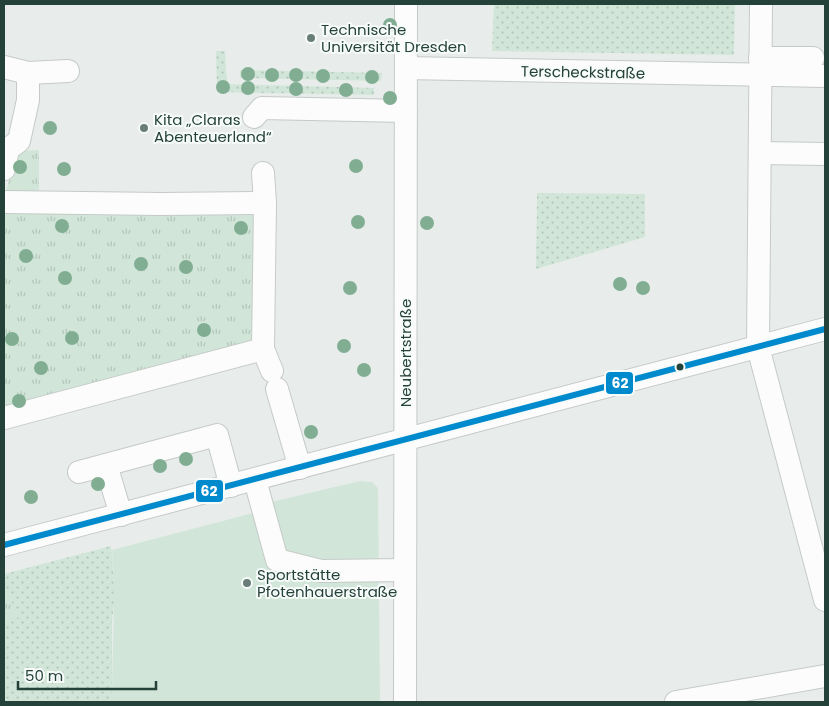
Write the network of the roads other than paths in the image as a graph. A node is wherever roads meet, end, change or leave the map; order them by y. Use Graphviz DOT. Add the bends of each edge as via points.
graph roads {
  1 [pos="406,4"];
  2 [pos="761,4"];
  3 [pos="4,66"];
  4 [pos="760,66"];
  5 [pos="819,67"];
  6 [pos="406,68"];
  7 [pos="68,71"];
  8 [pos="28,73"];
  9 [pos="406,111"];
  10 [pos="254,117"];
  11 [pos="760,153"];
  12 [pos="825,154"];
  13 [pos="4,169"];
  14 [pos="263,173"];
  15 [pos="4,202"];
  16 [pos="265,203"];
  17 [pos="825,329"];
  18 [pos="758,347"];
  19 [pos="263,349"];
  20 [pos="4,418"];
  21 [pos="405,439"];
  22 [pos="106,465"];
  23 [pos="300,468"];
  24 [pos="79,472"];
  25 [pos="255,480"];
  26 [pos="231,486"];
  27 [pos="121,515"];
  28 [pos="4,545"];
  29 [pos="405,570"];
  30 [pos="825,600"];
  31 [pos="825,676"];
  32 [pos="405,702"];
  33 [pos="676,702"];
  1 -- 6 [label="street, Neubertstraße"];
  2 -- 4 [label="street"];
  3 -- 8 [label="street"];
  4 -- 5 [label="street, Terscheckstraße"];
  4 -- 6 [label="street, Terscheckstraße" via="729,74"];
  4 -- 11 [label="street"];
  6 -- 9 [label="street, Neubertstraße"];
  7 -- 8 [label="street"];
  8 -- 13 [label="street" via="28,100 19,141 8,148"];
  9 -- 10 [label="street" via="262,108"];
  9 -- 21 [label="street, Neubertstraße"];
  11 -- 12 [label="street"];
  11 -- 18 [label="street"];
  14 -- 16 [label="street"];
  15 -- 16 [label="street"];
  16 -- 19 [label="street"];
  17 -- 18 [label="street"];
  18 -- 21 [label="street"];
  18 -- 30 [label="street"];
  19 -- 20 [label="street"];
  19 -- 23 [label="street"];
  21 -- 23 [label="street"];
  21 -- 29 [label="street, Neubertstraße"];
  22 -- 24 [label="street"];
  22 -- 26 [label="street" via="217,435"];
  22 -- 27 [label="street"];
  23 -- 25 [label="street"];
  25 -- 26 [label="street"];
  25 -- 29 [label="street" via="277,560 321,570"];
  26 -- 27 [label="street"];
  27 -- 28 [label="street"];
  29 -- 32 [label="street, Neubertstraße"];
  31 -- 33 [label="street"];
}
